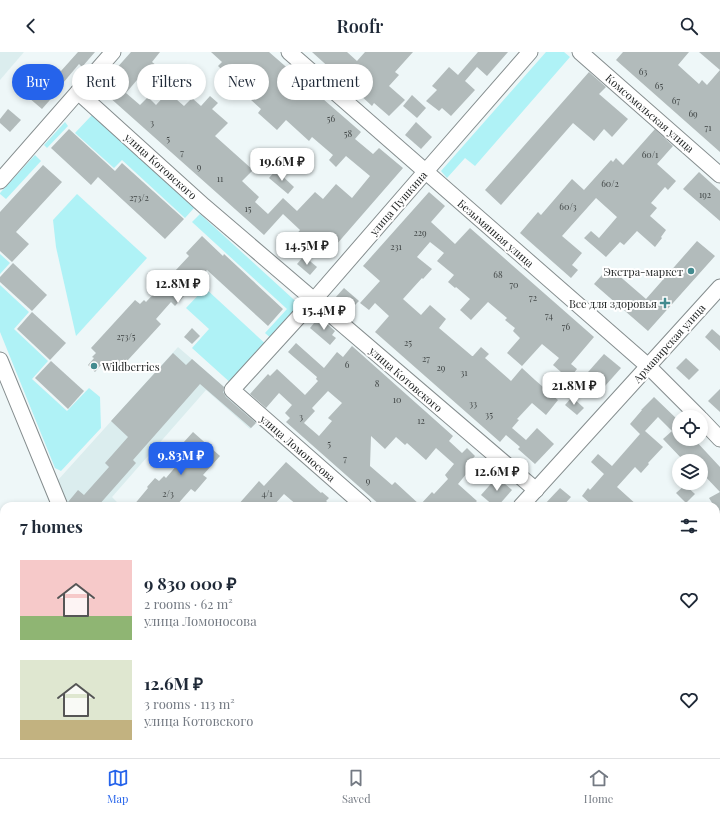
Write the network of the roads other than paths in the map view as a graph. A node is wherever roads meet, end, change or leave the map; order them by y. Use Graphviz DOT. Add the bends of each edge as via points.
graph roads {
  1 [pos="113,52"];
  2 [pos="290,52"];
  3 [pos="530,52"];
  4 [pos="580,52"];
  5 [pos="102,64"];
  6 [pos="72,99"];
  7 [pos="87,100"];
  8 [pos="426,171"];
  9 [pos="720,175"];
  10 [pos="0,181"];
  11 [pos="720,287"];
  12 [pos="314,300"];
  13 [pos="0,360"];
  14 [pos="648,366"];
  15 [pos="232,390"];
  16 [pos="692,410"];
  17 [pos="708,426"];
  18 [pos="720,439"];
  19 [pos="536,490"];
  20 [pos="58,502"];
  21 [pos="359,502"];
  22 [pos="525,502"];
  1 -- 5 [label="street"];
  2 -- 8 [label="street, Безымянная улица"];
  3 -- 8 [label="street, улица Пушкина"];
  4 -- 9 [label="street, Комсомольская улица"];
  6 -- 10 [label="street"];
  7 -- 12 [label="street, улица Котовского" via="204,206"];
  8 -- 12 [label="street, улица Пушкина"];
  8 -- 14 [label="street, Безымянная улица"];
  11 -- 14 [label="street, Армавирская улица"];
  12 -- 15 [label="street, улица Пушкина"];
  12 -- 19 [label="street, улица Котовского"];
  13 -- 20 [label="street"];
  14 -- 16 [label="street, Безымянная улица"];
  14 -- 19 [label="street, Армавирская улица"];
  15 -- 21 [label="street, улица Ломоносова"];
  17 -- 18 [label="street"];
  19 -- 22 [label="street, Армавирская улица"];
}
